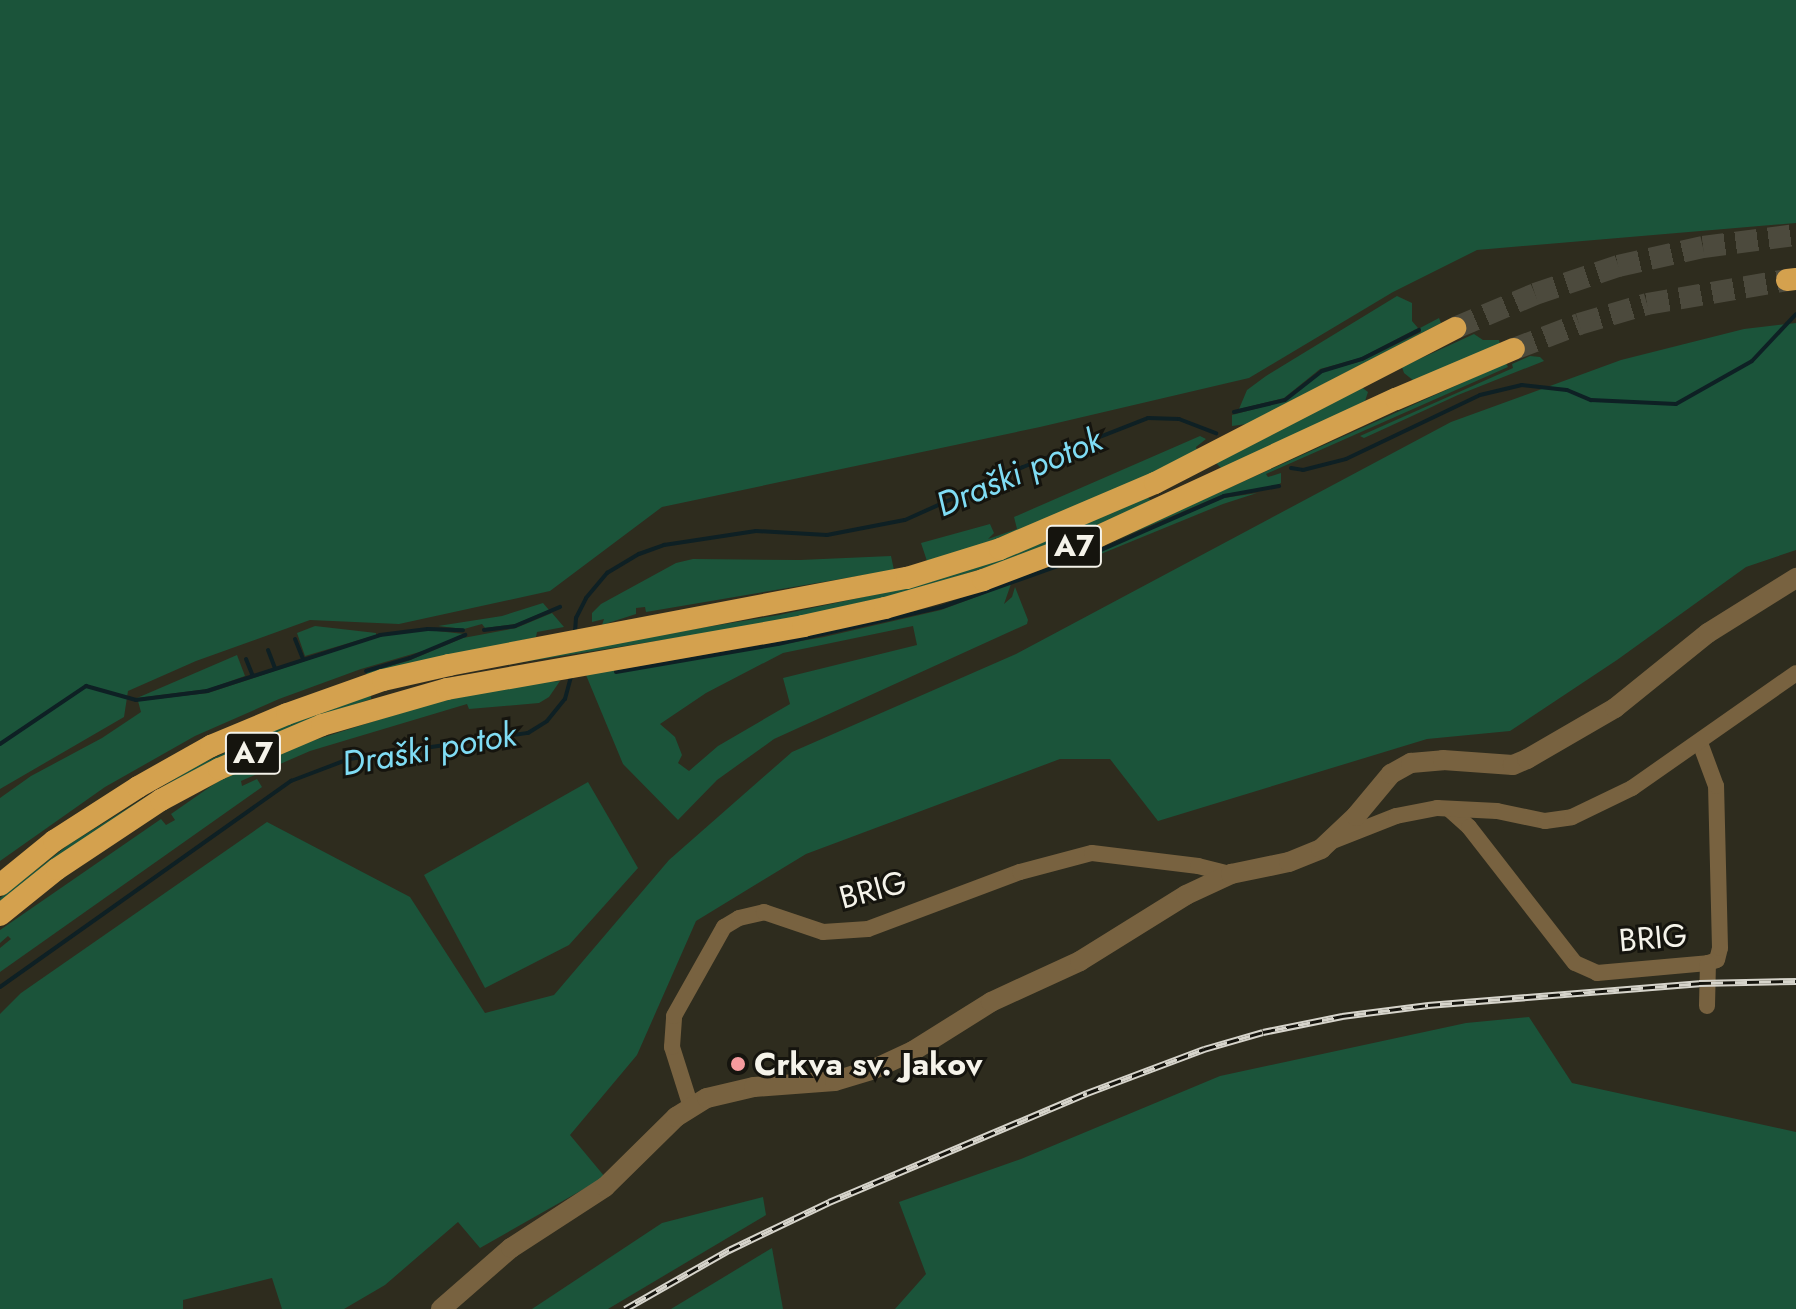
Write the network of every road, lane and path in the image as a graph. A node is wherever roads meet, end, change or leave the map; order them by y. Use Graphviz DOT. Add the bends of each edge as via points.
graph roads {
  1 [pos="1455,328"];
  2 [pos="1514,349"];
  3 [pos="1796,578"];
  4 [pos="1796,673"];
  5 [pos="1700,743"];
  6 [pos="1449,809"];
  7 [pos="1330,842"];
  8 [pos="1231,874"];
  9 [pos="0,885"];
  10 [pos="0,915"];
  11 [pos="1708,963"];
  12 [pos="1707,1006"];
  13 [pos="691,1107"];
  14 [pos="441,1309"];
  1 -- 9 [label="highway, A7" via="1155,483 1000,549 907,578 383,680 287,714 211,746 54,841"];
  2 -- 10 [label="highway, A7" via="1099,536 983,580 803,626 542,670 387,705 272,745 202,778 107,834"];
  3 -- 7 [label="street, BRIG" via="1708,633 1615,708 1527,759 1513,765 1443,760 1402,767"];
  4 -- 5 [label="street, BRIG"];
  5 -- 6 [label="street, BRIG" via="1609,801 1572,817 1545,821"];
  5 -- 11 [label="street, BRIG" via="1716,786 1720,948 1717,960"];
  6 -- 7 [label="street, BRIG" via="1417,811"];
  6 -- 11 [label="street, BRIG" via="1469,827 1575,963 1597,973"];
  7 -- 8 [label="street, BRIG" via="1289,862"];
  8 -- 13 [label="street, BRIG" via="1186,895 1080,961 991,1002 872,1070 835,1081 726,1091"];
  8 -- 13 [label="street, BRIG" via="1092,853 1020,872 868,929 823,932 764,912 739,918 724,927 674,1016 672,1047"];
  11 -- 12 [label="street"];
  13 -- 14 [label="street, BRIG" via="605,1187 511,1248"];
}
